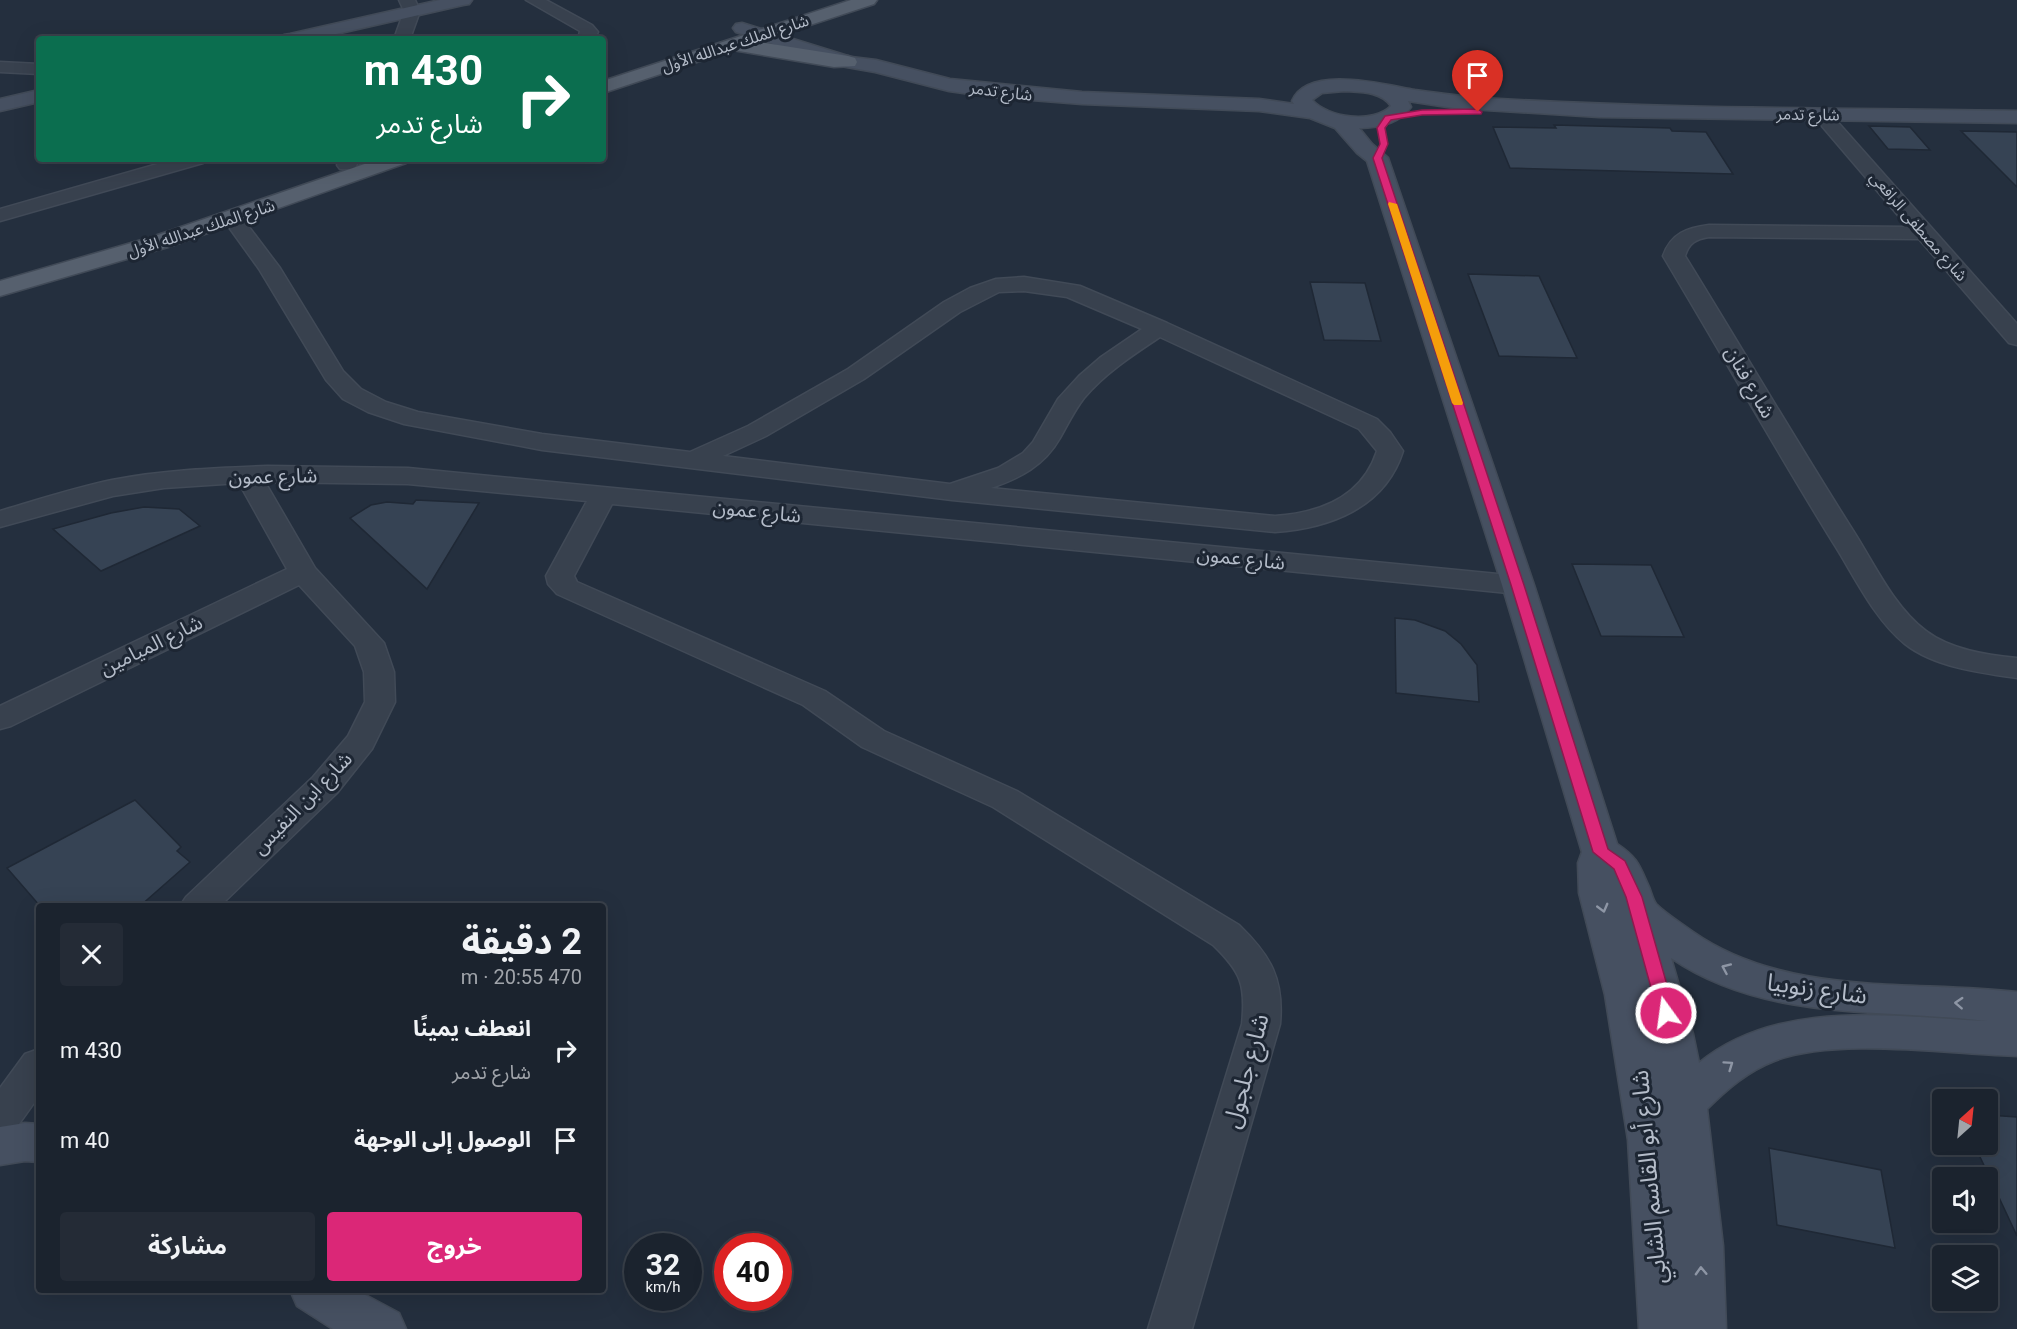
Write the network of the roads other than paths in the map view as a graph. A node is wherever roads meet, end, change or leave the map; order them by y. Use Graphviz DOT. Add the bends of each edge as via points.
graph roads {
  1 [pos="463,0"];
  2 [pos="534,0"];
  3 [pos="868,0"];
  4 [pos="832,5"];
  5 [pos="410,6"];
  6 [pos="762,28"];
  7 [pos="301,36"];
  8 [pos="403,36"];
  9 [pos="589,36"];
  10 [pos="717,50"];
  11 [pos="862,61"];
  12 [pos="0,67"];
  13 [pos="36,69"];
  14 [pos="606,74"];
  15 [pos="606,86"];
  16 [pos="1314,89"];
  17 [pos="1384,92"];
  18 [pos="36,97"];
  19 [pos="1129,98"];
  20 [pos="1233,104"];
  21 [pos="0,105"];
  22 [pos="1599,111"];
  23 [pos="1311,112"];
  24 [pos="1821,114"];
  25 [pos="1389,117"];
  26 [pos="2017,117"];
  27 [pos="1334,120"];
  28 [pos="1378,159"];
  29 [pos="186,162"];
  30 [pos="352,162"];
  31 [pos="390,162"];
  32 [pos="228,214"];
  33 [pos="0,215"];
  34 [pos="1925,233"];
  35 [pos="0,275"];
  36 [pos="0,289"];
  37 [pos="1159,327"];
  38 [pos="2017,338"];
  39 [pos="694,460"];
  40 [pos="248,475"];
  41 [pos="951,492"];
  42 [pos="603,496"];
  43 [pos="0,519"];
  44 [pos="303,572"];
  45 [pos="1518,585"];
  46 [pos="2017,668"];
  47 [pos="0,719"];
  48 [pos="1601,852"];
  49 [pos="201,903"];
  50 [pos="1638,910"];
  51 [pos="2017,1008"];
  52 [pos="2017,1039"];
  53 [pos="36,1069"];
  54 [pos="1685,1103"];
  55 [pos="0,1119"];
  56 [pos="36,1143"];
  57 [pos="0,1146"];
  58 [pos="319,1293"];
  59 [pos="382,1329"];
  60 [pos="1170,1329"];
  61 [pos="1663,1329"];
  62 [pos="1702,1329"];
  1 -- 5 [label="street"];
  2 -- 9 [label="street" via="589,30"];
  3 -- 4 [label="main road, شارع الملك عبدالله الأول"];
  4 -- 6 [label="main road, شارع الملك عبدالله الأول"];
  4 -- 11 [label="main road" via="828,24 832,36"];
  5 -- 7 [label="street"];
  5 -- 8 [label="street"];
  6 -- 10 [label="main road, شارع الملك عبدالله الأول"];
  6 -- 11 [label="street, شارع تدمر"];
  6 -- 14 [label="main road, شارع الملك عبدالله الأول"];
  10 -- 11 [label="main road" via="767,48 829,61"];
  10 -- 15 [label="main road, شارع الملك عبدالله الأول"];
  11 -- 19 [label="street, شارع تدمر" via="949,85 992,91"];
  12 -- 13 [label="street"];
  16 -- 17 [label="street, شارع تدمر" via="1344,85"];
  16 -- 19 [label="street, شارع تدمر" via="1268,96"];
  16 -- 23 [label="street" via="1302,101"];
  17 -- 22 [label="street, شارع تدمر" via="1454,102"];
  17 -- 25 [label="street, شارع أبو القاسم الشابي" via="1394,96 1401,107"];
  18 -- 21 [label="street"];
  19 -- 20 [label="street, شارع تدمر"];
  20 -- 23 [label="street, شارع تدمر"];
  20 -- 28 [label="street" via="1310,129"];
  22 -- 24 [label="street, شارع تدمر"];
  22 -- 25 [label="street, شارع تدمر" via="1439,112"];
  23 -- 27 [label="street, شارع تدمر"];
  24 -- 26 [label="street, شارع تدمر"];
  24 -- 34 [label="street, شارع مصطفى الرافعي"];
  25 -- 27 [label="street, شارع تدمر" via="1363,122"];
  25 -- 28 [label="street, شارع أبو القاسم الشابي" via="1381,128 1384,144"];
  27 -- 28 [label="street, شارع أبو القاسم الشابي" via="1350,128 1365,151"];
  28 -- 45 [label="street, شارع أبو القاسم الشابي"];
  29 -- 33 [label="street"];
  30 -- 32 [label="main road, شارع الملك عبدالله الأول"];
  31 -- 32 [label="main road, شارع الملك عبدالله الأول"];
  32 -- 35 [label="main road, شارع الملك عبدالله الأول"];
  32 -- 36 [label="main road, شارع الملك عبدالله الأول"];
  32 -- 39 [label="street" via="269,268 334,375 352,394 413,419 542,442"];
  34 -- 38 [label="street, شارع مصطفى الرافعي"];
  34 -- 46 [label="street, شارع فنان" via="1709,231 1684,237 1674,256 1801,470 1890,609 1918,639 1987,664"];
  37 -- 39 [label="street" via="1072,291 1024,284 996,286 952,307 836,386 757,431"];
  37 -- 41 [label="street" via="1093,374 1032,459 1003,475"];
  37 -- 41 [label="street" via="1368,424 1390,451 1386,468 1366,493 1336,511 1306,522 1275,524"];
  39 -- 41 [label="street"];
  40 -- 42 [label="street, شارع عمون" via="408,477"];
  40 -- 43 [label="street, شارع عمون" via="128,486"];
  40 -- 44 [label="street, شارع ابن النفيس"];
  42 -- 45 [label="street, شارع عمون"];
  42 -- 60 [label="street, شارع جلجول" via="560,576 567,588 814,698 873,739 1005,798 1226,935 1246,953 1259,975 1265,1000 1261,1024"];
  44 -- 47 [label="street, شارع الميامين"];
  44 -- 49 [label="street, شارع ابن النفيس" via="369,642 379,672 380,702 361,741 325,785"];
  45 -- 48 [label="street, شارع أبو القاسم الشابي"];
  48 -- 50 [label="street, شارع أبو القاسم الشابي" via="1620,865"];
  48 -- 61 [label="street, شارع أبو القاسم الشابي, one-way" via="1595,866 1596,882 1617,960 1645,1100"];
  51 -- 50 [label="street, شارع زنوبيا, one-way" via="1787,990 1704,959"];
  50 -- 54 [label="street, شارع أبو القاسم الشابي"];
  54 -- 52 [label="street, شارع زنوبيا, one-way" via="1708,1079 1736,1059 1768,1044 1805,1034 1845,1031"];
  53 -- 55 [label="street"];
  62 -- 54 [label="street, شارع أبو القاسم الشابي, one-way" via="1700,1246"];
  56 -- 57 [label="street"];
  58 -- 59 [label="street"];
}
